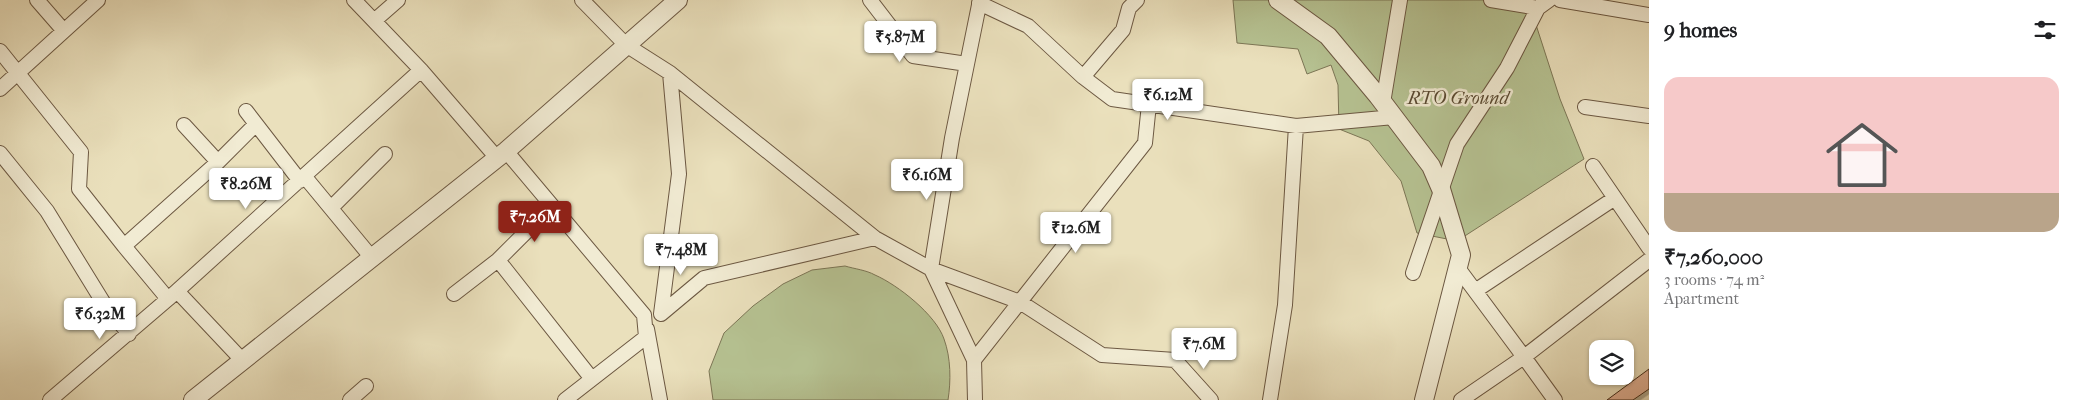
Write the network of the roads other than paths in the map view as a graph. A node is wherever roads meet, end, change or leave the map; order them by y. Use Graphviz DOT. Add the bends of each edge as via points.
graph roads {
  1 [pos="37,0"];
  2 [pos="98,0"];
  3 [pos="354,0"];
  4 [pos="398,0"];
  5 [pos="582,0"];
  6 [pos="678,0"];
  7 [pos="870,0"];
  8 [pos="1137,0"];
  9 [pos="1278,0"];
  10 [pos="1400,0"];
  11 [pos="1491,0"];
  12 [pos="1560,0"];
  13 [pos="979,1"];
  14 [pos="1543,4"];
  15 [pos="1649,15"];
  16 [pos="374,21"];
  17 [pos="64,31"];
  18 [pos="626,46"];
  19 [pos="0,52"];
  20 [pos="967,64"];
  21 [pos="421,70"];
  22 [pos="670,73"];
  23 [pos="18,74"];
  24 [pos="1083,77"];
  25 [pos="0,89"];
  26 [pos="1149,104"];
  27 [pos="1586,107"];
  28 [pos="1388,110"];
  29 [pos="246,111"];
  30 [pos="1649,116"];
  31 [pos="256,124"];
  32 [pos="184,125"];
  33 [pos="1296,126"];
  34 [pos="0,153"];
  35 [pos="385,154"];
  36 [pos="502,154"];
  37 [pos="218,162"];
  38 [pos="1593,166"];
  39 [pos="303,179"];
  40 [pos="1441,189"];
  41 [pos="1615,198"];
  42 [pos="552,206"];
  43 [pos="331,208"];
  44 [pos="876,238"];
  45 [pos="124,246"];
  46 [pos="1649,248"];
  47 [pos="372,258"];
  48 [pos="498,260"];
  49 [pos="1649,260"];
  50 [pos="1458,268"];
  51 [pos="931,269"];
  52 [pos="1413,273"];
  53 [pos="1475,291"];
  54 [pos="454,294"];
  55 [pos="172,295"];
  56 [pos="1020,302"];
  57 [pos="644,315"];
  58 [pos="129,334"];
  59 [pos="1524,357"];
  60 [pos="974,360"];
  61 [pos="242,361"];
  62 [pos="592,379"];
  63 [pos="366,386"];
  64 [pos="50,400"];
  65 [pos="193,400"];
  66 [pos="350,400"];
  67 [pos="565,400"];
  68 [pos="660,400"];
  69 [pos="975,400"];
  70 [pos="1211,400"];
  71 [pos="1270,400"];
  72 [pos="1424,400"];
  73 [pos="1461,400"];
  74 [pos="1555,400"];
  1 -- 17 [label="street"];
  2 -- 17 [label="street"];
  3 -- 16 [label="street"];
  4 -- 16 [label="street"];
  5 -- 18 [label="street"];
  6 -- 18 [label="street"];
  7 -- 20 [label="street" via="913,56"];
  8 -- 24 [label="street" via="1129,8 1123,30"];
  9 -- 28 [label="street" via="1328,36"];
  10 -- 28 [label="street"];
  11 -- 14 [label="street"];
  12 -- 15 [label="street"];
  13 -- 20 [label="street"];
  13 -- 24 [label="street" via="1028,26"];
  14 -- 40 [label="street" via="1507,68 1457,144"];
  16 -- 21 [label="street"];
  17 -- 23 [label="street"];
  18 -- 22 [label="street"];
  18 -- 36 [label="street"];
  19 -- 23 [label="street"];
  20 -- 51 [label="street"];
  21 -- 36 [label="street"];
  21 -- 39 [label="street"];
  22 -- 44 [label="street"];
  22 -- 44 [label="street" via="679,174 661,314 704,278"];
  23 -- 25 [label="street"];
  23 -- 45 [label="street" via="81,152 79,189"];
  24 -- 26 [label="street" via="1112,99"];
  26 -- 33 [label="street"];
  26 -- 56 [label="street" via="1145,143"];
  27 -- 30 [label="street"];
  28 -- 33 [label="street"];
  28 -- 40 [label="street" via="1431,166"];
  29 -- 31 [label="street"];
  31 -- 37 [label="street"];
  31 -- 39 [label="street"];
  32 -- 37 [label="street"];
  33 -- 71 [label="street" via="1285,305"];
  34 -- 58 [label="street" via="47,211 103,302"];
  35 -- 43 [label="street"];
  36 -- 42 [label="street"];
  36 -- 47 [label="street"];
  37 -- 45 [label="street"];
  38 -- 41 [label="street"];
  39 -- 43 [label="street"];
  39 -- 55 [label="street"];
  40 -- 50 [label="street" via="1462,255"];
  40 -- 52 [label="street"];
  41 -- 46 [label="street"];
  41 -- 53 [label="street"];
  42 -- 48 [label="street"];
  42 -- 57 [label="street"];
  43 -- 47 [label="street"];
  44 -- 51 [label="street"];
  45 -- 55 [label="street"];
  47 -- 61 [label="street"];
  48 -- 54 [label="street"];
  48 -- 62 [label="street"];
  49 -- 59 [label="street"];
  50 -- 53 [label="street"];
  50 -- 72 [label="street"];
  51 -- 56 [label="street"];
  51 -- 60 [label="street"];
  53 -- 59 [label="street"];
  55 -- 58 [label="street"];
  55 -- 61 [label="street"];
  56 -- 60 [label="street"];
  56 -- 70 [label="street" via="1102,355 1175,360"];
  57 -- 62 [label="street" via="646,337"];
  57 -- 68 [label="street"];
  58 -- 64 [label="street"];
  59 -- 73 [label="street"];
  59 -- 74 [label="street"];
  60 -- 69 [label="street"];
  61 -- 65 [label="street"];
  62 -- 67 [label="street"];
  63 -- 66 [label="street"];
}
